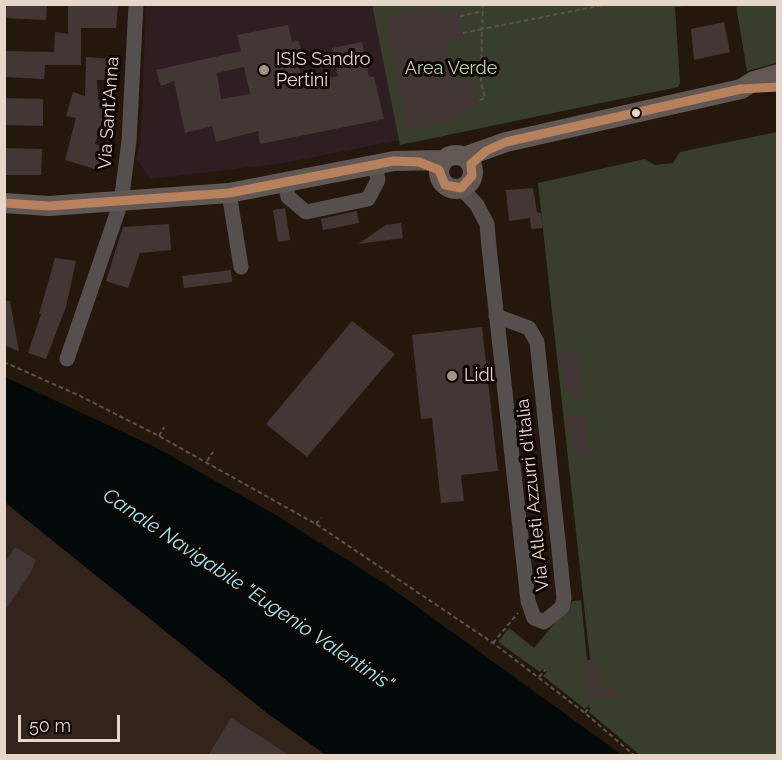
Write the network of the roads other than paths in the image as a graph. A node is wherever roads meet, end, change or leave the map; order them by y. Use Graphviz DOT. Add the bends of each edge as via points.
graph roads {
  1 [pos="136,4"];
  2 [pos="777,74"];
  3 [pos="777,87"];
  4 [pos="741,89"];
  5 [pos="375,165"];
  6 [pos="442,165"];
  7 [pos="467,172"];
  8 [pos="285,182"];
  9 [pos="229,194"];
  10 [pos="121,202"];
  11 [pos="4,203"];
  12 [pos="241,267"];
  13 [pos="496,316"];
  14 [pos="67,359"];
  1 -- 10 [label="street, Via Sant'Anna" via="129,141"];
  2 -- 4 [label="main road"];
  3 -- 4 [label="main road"];
  4 -- 7 [label="main road" via="517,140 486,151"];
  5 -- 6 [label="main road"];
  5 -- 8 [label="main road"];
  5 -- 8 [label="street" via="378,180 368,199 306,212 288,197"];
  6 -- 7 [label="main road" via="453,155"];
  6 -- 7 [label="main road" via="446,184"];
  7 -- 13 [label="street, Via Atleti Azzurri d'Italia" via="477,205 488,224"];
  8 -- 9 [label="main road"];
  9 -- 10 [label="main road"];
  9 -- 12 [label="street"];
  10 -- 11 [label="main road" via="49,206"];
  10 -- 14 [label="street, Via Sant'Anna"];
  13 -- 13 [label="street, Via Atleti Azzurri d'Italia" via="528,601 534,618 544,622 562,607 564,598 537,342 529,328"];
}
